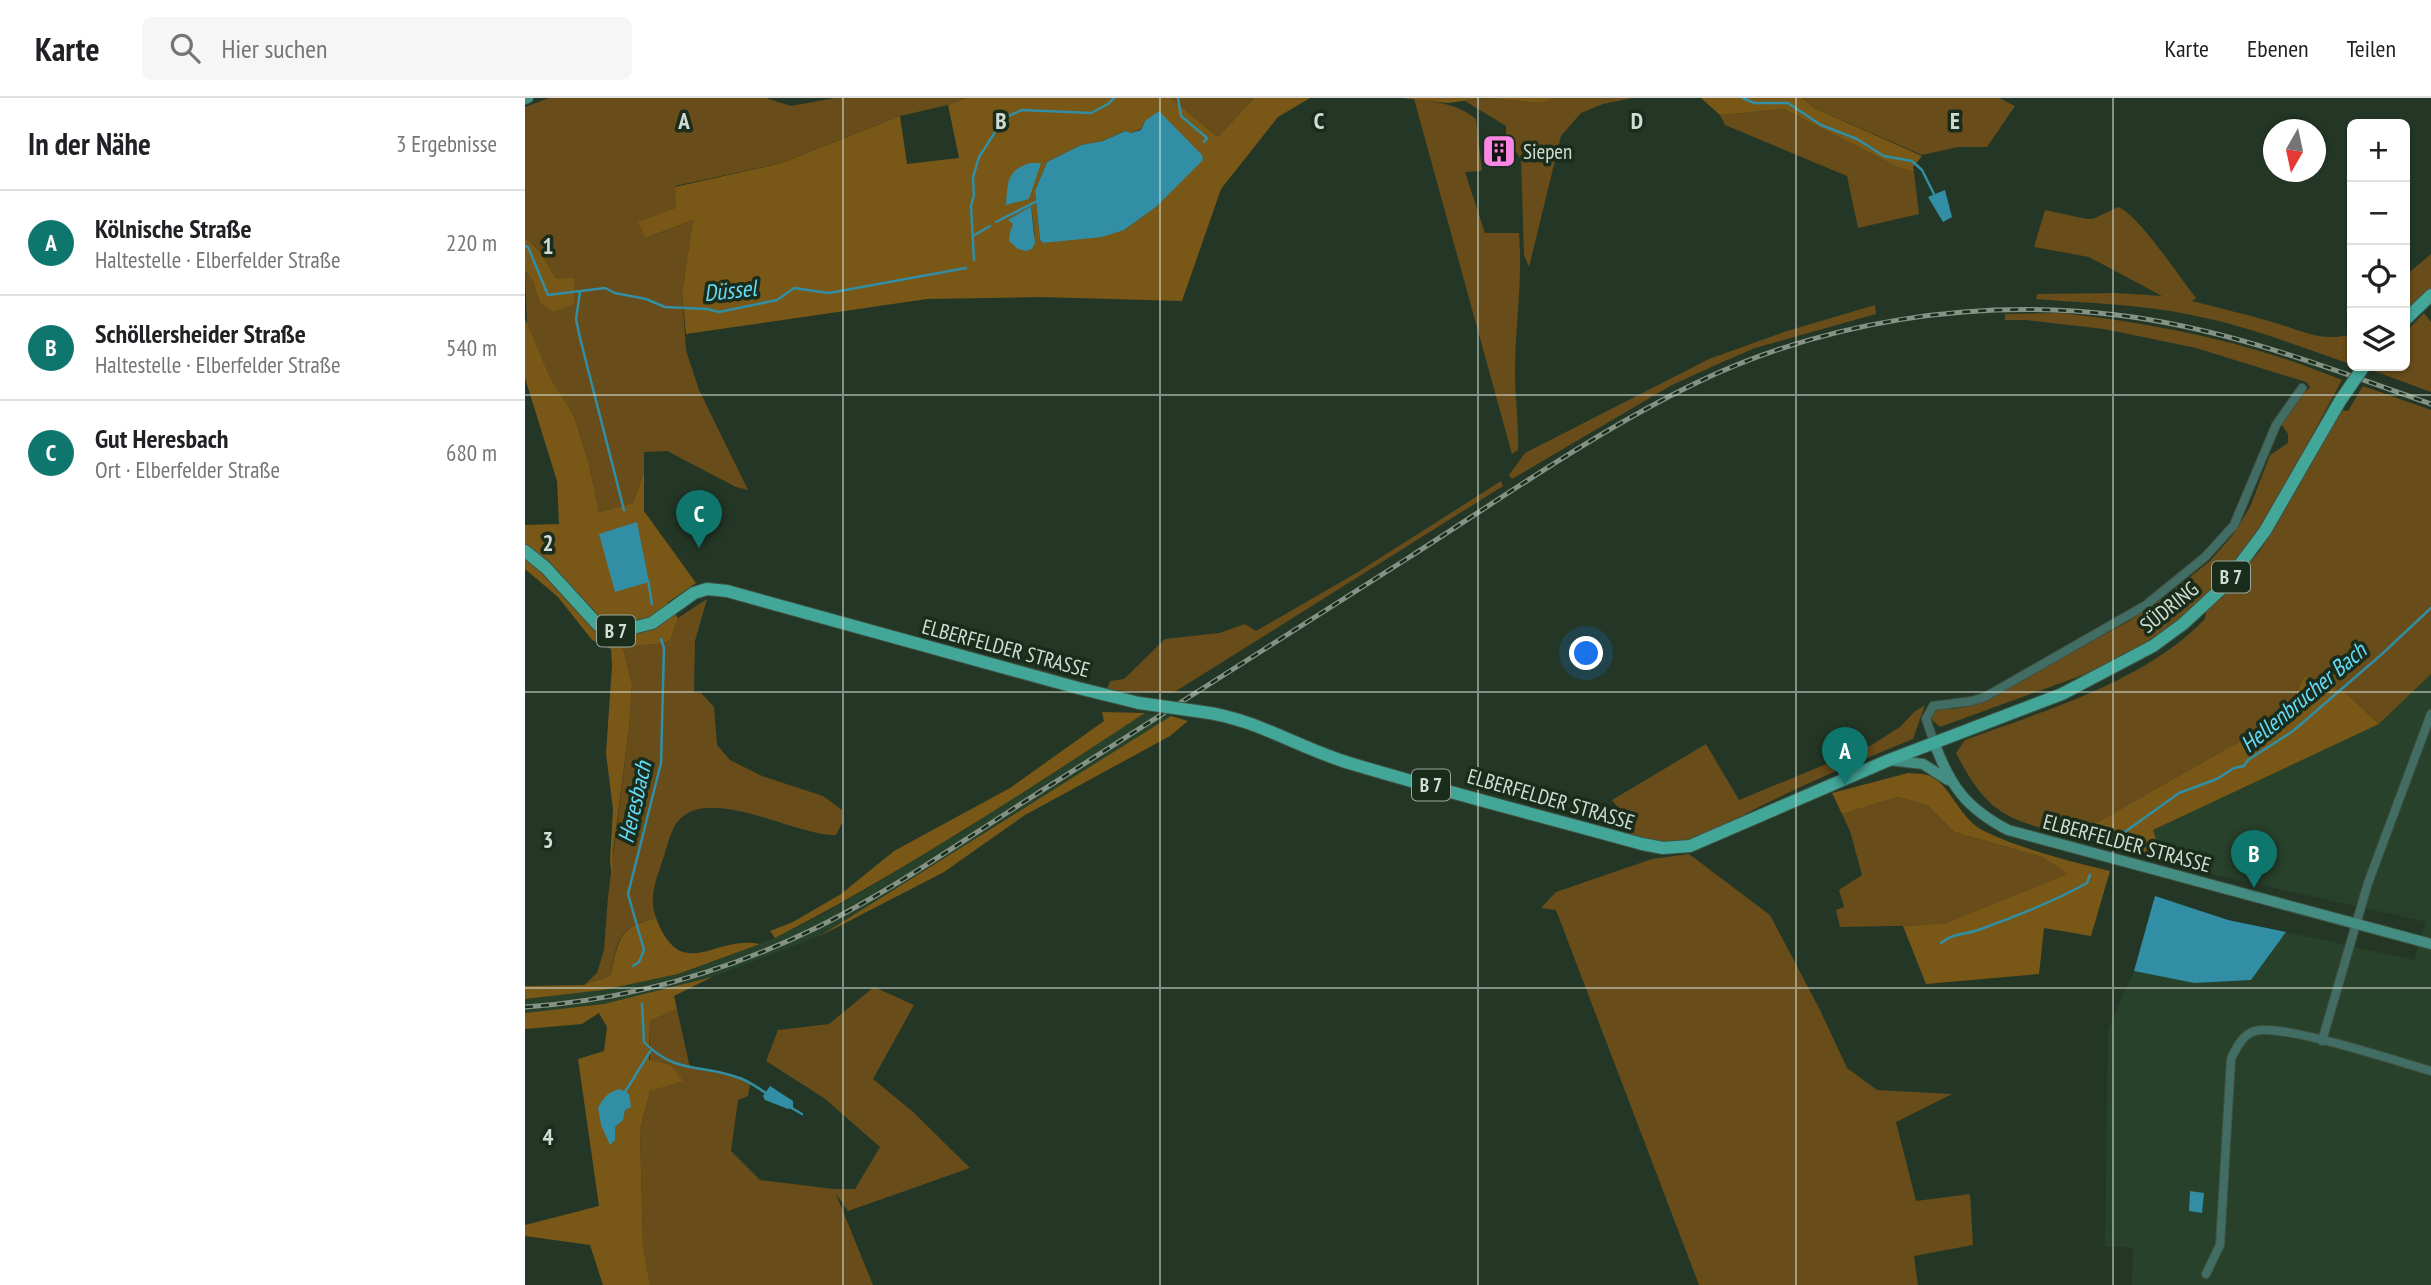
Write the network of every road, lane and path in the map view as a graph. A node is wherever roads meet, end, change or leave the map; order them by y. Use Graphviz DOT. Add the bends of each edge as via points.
graph roads {
  1 [pos="2431,295"];
  2 [pos="2410,315"];
  3 [pos="2361,371"];
  4 [pos="2302,388"];
  5 [pos="525,551"];
  6 [pos="2431,713"];
  7 [pos="1934,742"];
  8 [pos="1889,760"];
  9 [pos="1951,782"];
  10 [pos="2355,924"];
  11 [pos="2431,944"];
  12 [pos="2322,1041"];
  13 [pos="2431,1071"];
  14 [pos="2206,1274"];
  1 -- 2 [label="main road"];
  3 -- 7 [label="main road, SÜDRING / B 7, bridge" via="2265,531 2223,587 2183,624 2124,664 2062,694"];
  4 -- 7 [label="street" via="2276,425 2242,510 2225,537 2175,583 2113,625 1985,697 1933,706 1926,719"];
  5 -- 8 [label="main road, ELBERFELDER STRASSE / B 7, bridge" via="598,625 610,630 621,632 652,623 694,593 727,591 1078,688 1243,720 1345,762 1663,848 1703,841"];
  6 -- 10 [label="street"];
  7 -- 8 [label="main road, ELBERFELDER STRASSE / B 7"];
  7 -- 9 [label="street, ELBERFELDER STRASSE"];
  8 -- 9 [label="street" via="1923,764"];
  9 -- 10 [label="street, ELBERFELDER STRASSE" via="1975,810 2008,831"];
  10 -- 11 [label="street, ELBERFELDER STRASSE"];
  10 -- 12 [label="street"];
  12 -- 13 [label="street"];
  12 -- 14 [label="street" via="2281,1031 2254,1031 2231,1059 2220,1245"];
}
